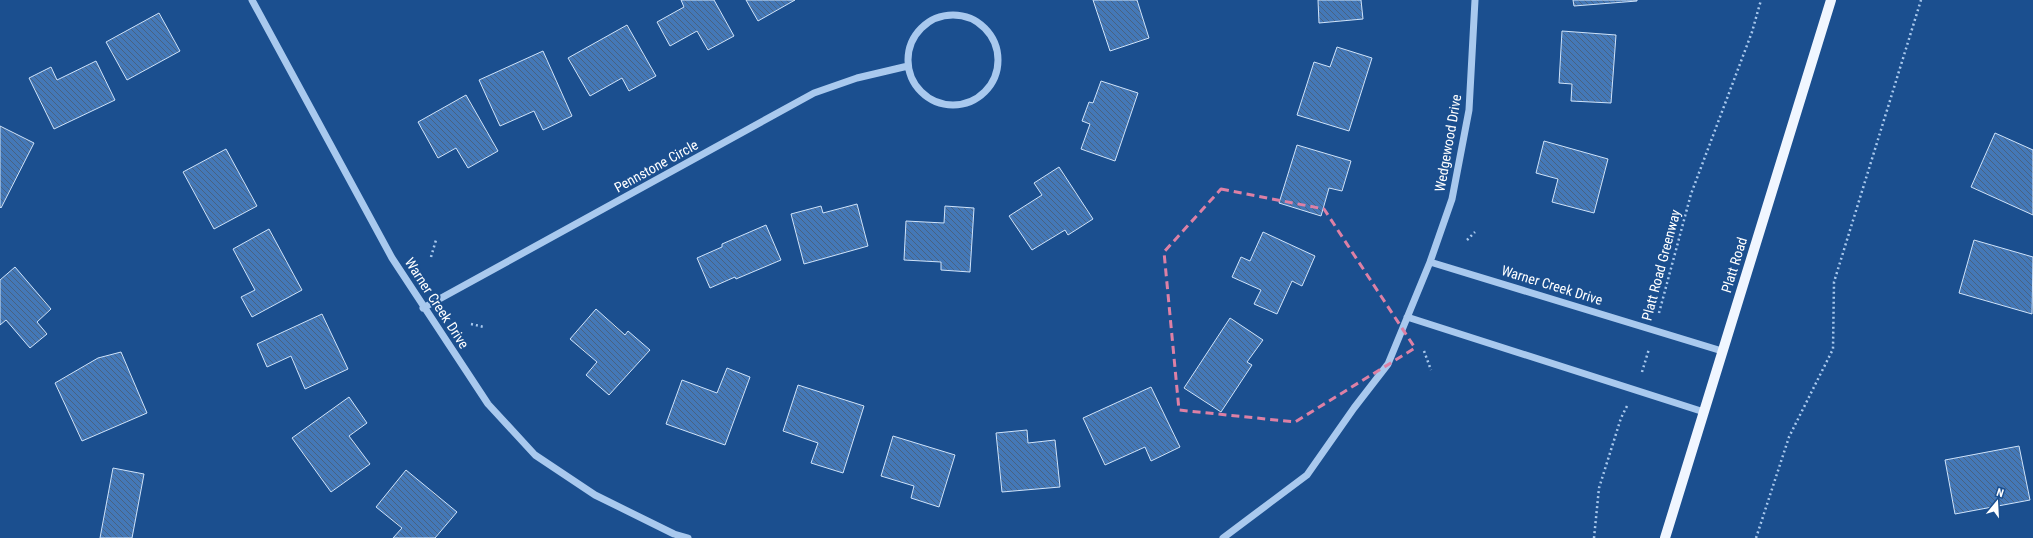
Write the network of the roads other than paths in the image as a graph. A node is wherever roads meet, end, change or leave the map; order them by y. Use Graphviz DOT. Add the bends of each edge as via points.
graph roads {
  1 [pos="252,0"];
  2 [pos="1475,0"];
  3 [pos="1831,0"];
  4 [pos="908,66"];
  5 [pos="1430,262"];
  6 [pos="423,308"];
  7 [pos="1407,317"];
  8 [pos="1722,351"];
  9 [pos="1704,412"];
  10 [pos="673,536"];
  11 [pos="688,538"];
  12 [pos="1223,538"];
  13 [pos="1665,538"];
  1 -- 6 [label="street, Warner Creek Drive" via="392,258"];
  2 -- 5 [label="street, Wedgewood Drive" via="1469,110 1452,198"];
  3 -- 8 [label="main road, Platt Road"];
  4 -- 4 [label="street" via="914,83 925,96 942,104 959,105 975,99 988,88 996,72 997,54 992,38 980,24 964,16 946,16 930,21 916,33 909,49"];
  4 -- 6 [label="street, Pennstone Circle" via="857,78 814,93"];
  5 -- 7 [label="street"];
  5 -- 8 [label="street, Warner Creek Drive"];
  6 -- 10 [label="street, Warner Creek Drive" via="488,404 536,455 595,494"];
  7 -- 9 [label="street"];
  7 -- 12 [label="street" via="1388,364 1306,475"];
  8 -- 9 [label="main road, Platt Road"];
  9 -- 13 [label="main road, Platt Road"];
  10 -- 11 [label="street, Warner Creek Drive"];
}
